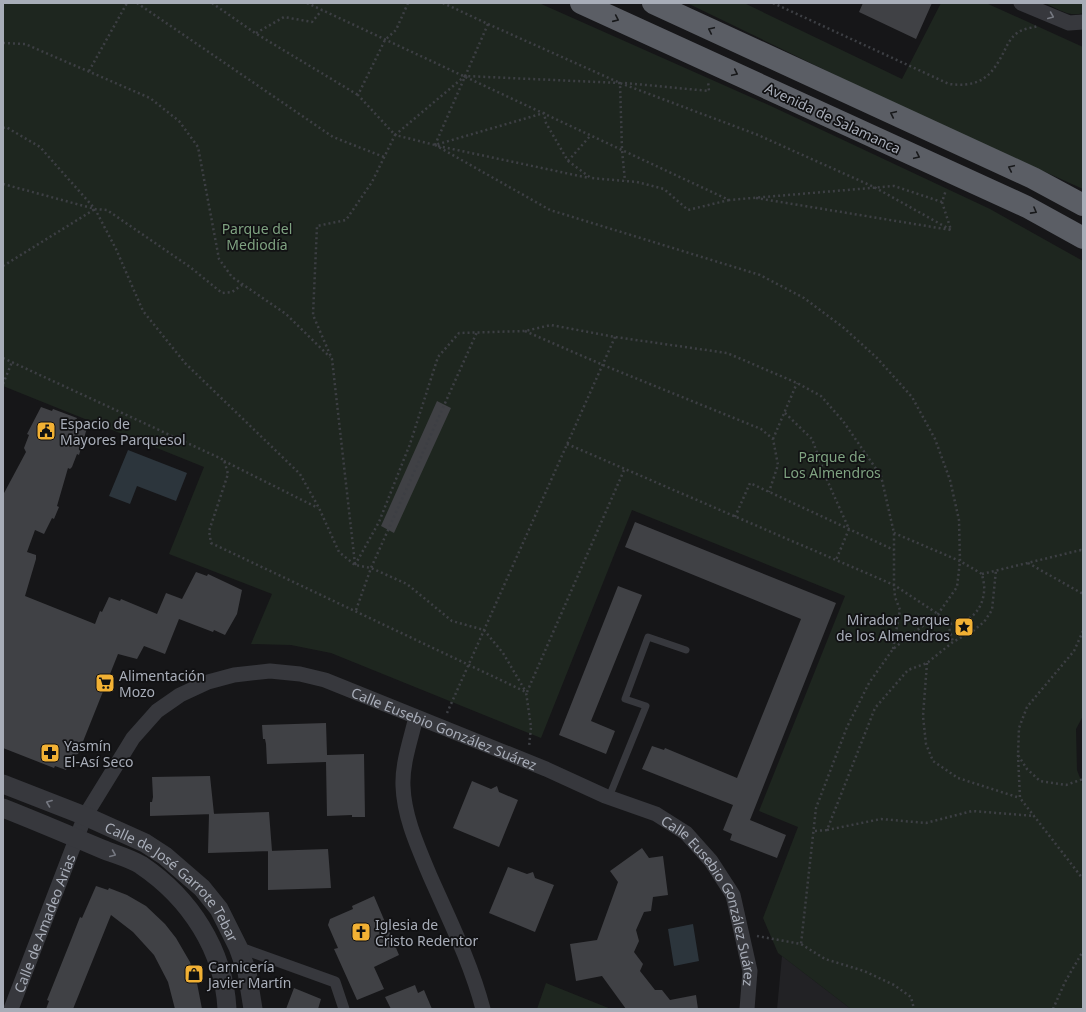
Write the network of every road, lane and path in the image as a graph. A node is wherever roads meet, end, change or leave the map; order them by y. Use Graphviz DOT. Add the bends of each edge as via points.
graph roads {
  1 [pos="127,3"];
  2 [pos="137,3"];
  3 [pos="212,3"];
  4 [pos="307,3"];
  5 [pos="408,3"];
  6 [pos="443,3"];
  7 [pos="581,3"];
  8 [pos="653,3"];
  9 [pos="773,3"];
  10 [pos="1021,3"];
  11 [pos="322,10"];
  12 [pos="1049,15"];
  13 [pos="1083,22"];
  14 [pos="488,24"];
  15 [pos="255,33"];
  16 [pos="385,40"];
  17 [pos="3,43"];
  18 [pos="89,71"];
  19 [pos="465,76"];
  20 [pos="708,77"];
  21 [pos="620,83"];
  22 [pos="358,95"];
  23 [pos="544,113"];
  24 [pos="3,128"];
  25 [pos="395,135"];
  26 [pos="591,135"];
  27 [pos="435,145"];
  28 [pos="622,150"];
  29 [pos="384,157"];
  30 [pos="568,161"];
  31 [pos="591,178"];
  32 [pos="625,181"];
  33 [pos="3,184"];
  34 [pos="874,187"];
  35 [pos="947,187"];
  36 [pos="752,198"];
  37 [pos="729,200"];
  38 [pos="942,202"];
  39 [pos="1083,205"];
  40 [pos="95,209"];
  41 [pos="951,230"];
  42 [pos="1083,238"];
  43 [pos="3,266"];
  44 [pos="242,285"];
  45 [pos="524,331"];
  46 [pos="477,332"];
  47 [pos="615,337"];
  48 [pos="3,358"];
  49 [pos="332,358"];
  50 [pos="12,362"];
  51 [pos="603,365"];
  52 [pos="797,383"];
  53 [pos="3,384"];
  54 [pos="785,412"];
  55 [pos="773,439"];
  56 [pos="568,444"];
  57 [pos="224,460"];
  58 [pos="624,468"];
  59 [pos="769,492"];
  60 [pos="319,508"];
  61 [pos="736,517"];
  62 [pos="849,529"];
  63 [pos="894,533"];
  64 [pos="894,550"];
  65 [pos="1083,551"];
  66 [pos="836,560"];
  67 [pos="960,561"];
  68 [pos="1028,563"];
  69 [pos="355,564"];
  70 [pos="371,568"];
  71 [pos="996,570"];
  72 [pos="982,574"];
  73 [pos="894,585"];
  74 [pos="1083,594"];
  75 [pos="356,610"];
  76 [pos="938,614"];
  77 [pos="948,624"];
  78 [pos="484,630"];
  79 [pos="1083,631"];
  80 [pos="953,642"];
  81 [pos="893,649"];
  82 [pos="686,650"];
  83 [pos="927,663"];
  84 [pos="469,664"];
  85 [pos="526,692"];
  86 [pos="416,717"];
  87 [pos="441,727"];
  88 [pos="1018,755"];
  89 [pos="527,761"];
  90 [pos="1083,779"];
  91 [pos="3,784"];
  92 [pos="609,797"];
  93 [pos="1020,798"];
  94 [pos="3,808"];
  95 [pos="85,816"];
  96 [pos="1035,816"];
  97 [pos="827,830"];
  98 [pos="815,831"];
  99 [pos="78,838"];
  100 [pos="1083,879"];
  101 [pos="741,933"];
  102 [pos="801,944"];
  103 [pos="238,947"];
  104 [pos="1083,952"];
  105 [pos="11,1009"];
  106 [pos="227,1009"];
  107 [pos="253,1009"];
  108 [pos="344,1009"];
  109 [pos="483,1009"];
  110 [pos="747,1009"];
  111 [pos="914,1009"];
  112 [pos="1053,1009"];
  1 -- 18 [label="path"];
  2 -- 29 [label="path" via="333,137"];
  3 -- 15 [label="path"];
  4 -- 11 [label="path"];
  5 -- 16 [label="path" via="396,30"];
  6 -- 14 [label="path"];
  7 -- 42 [label="highway, Avenida de Salamanca, one-way" via="1027,207"];
  39 -- 8 [label="highway, Avenida de Salamanca, one-way" via="1033,178"];
  9 -- 12 [label="path" via="949,84 964,86 977,83 989,75 1008,42 1018,32 1044,24"];
  10 -- 12 [label="street"];
  11 -- 15 [label="path" via="312,22 284,17"];
  11 -- 16 [label="path"];
  12 -- 13 [label="street, one-way" via="1069,23"];
  14 -- 19 [label="path"];
  14 -- 21 [label="path"];
  15 -- 22 [label="path"];
  16 -- 19 [label="path"];
  16 -- 22 [label="path"];
  17 -- 18 [label="path" via="25,44"];
  18 -- 44 [label="path" via="150,98 179,121 194,141 198,147 219,259 232,277"];
  19 -- 21 [label="path"];
  19 -- 23 [label="path"];
  19 -- 25 [label="path"];
  19 -- 27 [label="path"];
  20 -- 21 [label="path" via="710,91"];
  21 -- 28 [label="path"];
  21 -- 34 [label="path" via="758,135"];
  22 -- 25 [label="path"];
  23 -- 26 [label="path"];
  23 -- 27 [label="path"];
  23 -- 30 [label="path" via="546,123"];
  24 -- 40 [label="path" via="40,147"];
  25 -- 27 [label="path"];
  25 -- 29 [label="path"];
  26 -- 28 [label="path"];
  26 -- 30 [label="path"];
  27 -- 31 [label="path"];
  27 -- 67 [label="path" via="550,210 760,275 804,298 844,328 877,358 912,397 935,439 950,480 959,520"];
  28 -- 32 [label="path"];
  28 -- 37 [label="path"];
  29 -- 49 [label="path" via="372,182 346,220 317,226 313,315"];
  30 -- 31 [label="path"];
  31 -- 32 [label="path"];
  32 -- 37 [label="path" via="664,189 688,210"];
  33 -- 40 [label="path"];
  34 -- 36 [label="path"];
  34 -- 38 [label="path" via="894,186"];
  34 -- 41 [label="path"];
  35 -- 38 [label="path"];
  36 -- 37 [label="path"];
  36 -- 41 [label="path"];
  38 -- 41 [label="path"];
  40 -- 43 [label="path"];
  40 -- 44 [label="path" via="107,210 190,267 222,293 232,292"];
  40 -- 60 [label="path" via="143,311 184,363 300,474"];
  44 -- 49 [label="path" via="286,314"];
  45 -- 46 [label="path"];
  45 -- 47 [label="path" via="551,325"];
  45 -- 51 [label="path"];
  46 -- 69 [label="path" via="458,332 438,358 405,459 379,522"];
  46 -- 70 [label="path"];
  47 -- 51 [label="path"];
  47 -- 52 [label="path" via="727,353"];
  48 -- 50 [label="path"];
  49 -- 69 [label="path"];
  50 -- 53 [label="path"];
  50 -- 57 [label="path"];
  51 -- 55 [label="path" via="761,429"];
  51 -- 56 [label="path"];
  52 -- 54 [label="path"];
  52 -- 63 [label="path" via="821,396 843,420 881,476"];
  54 -- 55 [label="path"];
  54 -- 62 [label="path" via="812,439"];
  55 -- 59 [label="path" via="778,465"];
  56 -- 58 [label="path"];
  56 -- 78 [label="path"];
  57 -- 60 [label="path"];
  57 -- 75 [label="path" via="228,474 209,531 211,543"];
  58 -- 61 [label="path"];
  58 -- 85 [label="path"];
  59 -- 61 [label="path" via="750,483"];
  59 -- 62 [label="path"];
  60 -- 69 [label="path" via="339,552"];
  61 -- 66 [label="path"];
  62 -- 64 [label="path"];
  62 -- 66 [label="path"];
  63 -- 64 [label="path"];
  63 -- 67 [label="path"];
  64 -- 73 [label="path"];
  65 -- 68 [label="path"];
  66 -- 73 [label="path"];
  67 -- 72 [label="path"];
  67 -- 76 [label="path" via="957,587"];
  68 -- 71 [label="path"];
  68 -- 74 [label="path"];
  69 -- 70 [label="path"];
  70 -- 75 [label="path"];
  70 -- 78 [label="path" via="407,584 452,621"];
  71 -- 72 [label="path"];
  71 -- 80 [label="path" via="992,610 978,627"];
  72 -- 77 [label="path" via="984,592 978,609 971,618 959,624"];
  73 -- 76 [label="path"];
  73 -- 81 [label="path" via="900,610"];
  75 -- 84 [label="path"];
  76 -- 77 [label="path"];
  76 -- 81 [label="path"];
  77 -- 80 [label="path"];
  78 -- 84 [label="path"];
  78 -- 85 [label="path" via="504,653"];
  79 -- 88 [label="path" via="1074,651 1027,708 1019,728"];
  80 -- 83 [label="path"];
  81 -- 98 [label="path" via="869,683 847,727 816,808"];
  82 -- 92 [label="lane" via="648,637 624,698 646,706"];
  83 -- 93 [label="path" via="923,716 926,744 933,761 958,778"];
  83 -- 97 [label="path" via="908,670 875,708"];
  84 -- 85 [label="path"];
  84 -- 87 [label="path"];
  85 -- 89 [label="path" via="531,727"];
  86 -- 87 [label="street, Calle Eusebio González Suárez"];
  86 -- 95 [label="street, Calle Eusebio González Suárez" via="325,680 300,674 270,671 234,675 208,682 180,695 157,711 133,738"];
  86 -- 109 [label="street" via="403,785 408,819 421,856 476,983"];
  87 -- 89 [label="street, Calle Eusebio González Suárez"];
  88 -- 90 [label="path" via="1027,769 1040,781 1066,785"];
  88 -- 93 [label="path"];
  89 -- 92 [label="street, Calle Eusebio González Suárez"];
  95 -- 91 [label="street, Calle de José Garrote Tebar, one-way"];
  92 -- 101 [label="street, Calle Eusebio González Suárez" via="656,814 686,833 711,861 733,895"];
  93 -- 96 [label="path"];
  94 -- 99 [label="street, Calle de José Garrote Tebar"];
  95 -- 99 [label="street, Calle Eusebio González Suárez"];
  95 -- 103 [label="street, Calle de José Garrote Tebar" via="145,843 165,856 202,888 215,904"];
  96 -- 97 [label="path" via="972,811 926,823 880,819"];
  96 -- 100 [label="path"];
  97 -- 98 [label="path"];
  98 -- 102 [label="path"];
  99 -- 105 [label="street, Calle de Amadeo Arias"];
  99 -- 106 [label="street, Calle de José Garrote Tebar, one-way" via="140,865 181,900 199,922 210,944 222,976"];
  101 -- 102 [label="path"];
  101 -- 110 [label="street, Calle Eusebio González Suárez" via="750,970"];
  102 -- 111 [label="path" via="825,959 864,971 894,985 911,997"];
  103 -- 107 [label="street, Calle de José Garrote Tebar" via="247,972"];
  103 -- 108 [label="street" via="335,982"];
  104 -- 112 [label="path"];
}
